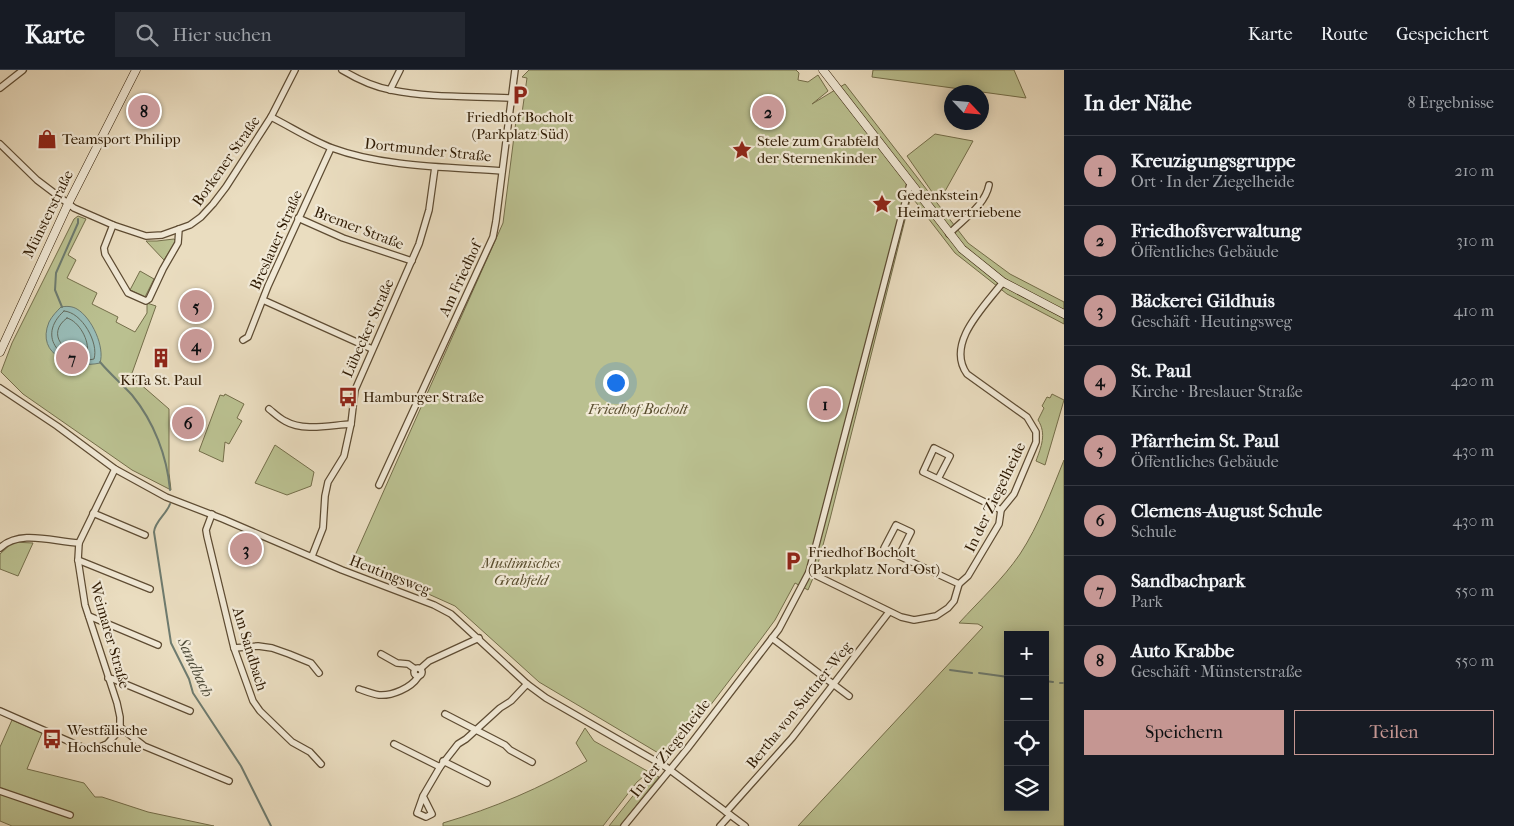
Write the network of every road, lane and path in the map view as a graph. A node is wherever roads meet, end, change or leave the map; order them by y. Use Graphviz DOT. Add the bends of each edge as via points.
graph roads {
  1 [pos="23,70"];
  2 [pos="135,70"];
  3 [pos="295,70"];
  4 [pos="343,70"];
  5 [pos="400,70"];
  6 [pos="515,70"];
  7 [pos="823,70"];
  8 [pos="0,88"];
  9 [pos="390,90"];
  10 [pos="511,98"];
  11 [pos="271,117"];
  12 [pos="0,144"];
  13 [pos="331,148"];
  14 [pos="436,167"];
  15 [pos="502,171"];
  16 [pos="910,184"];
  17 [pos="988,185"];
  18 [pos="68,204"];
  19 [pos="298,218"];
  20 [pos="113,225"];
  21 [pos="179,229"];
  22 [pos="949,234"];
  23 [pos="412,261"];
  24 [pos="1003,282"];
  25 [pos="263,300"];
  26 [pos="1064,314"];
  27 [pos="243,340"];
  28 [pos="372,350"];
  29 [pos="0,352"];
  30 [pos="0,388"];
  31 [pos="269,409"];
  32 [pos="351,424"];
  33 [pos="115,468"];
  34 [pos="938,479"];
  35 [pos="379,485"];
  36 [pos="1001,510"];
  37 [pos="93,513"];
  38 [pos="212,514"];
  39 [pos="145,535"];
  40 [pos="78,543"];
  41 [pos="0,548"];
  42 [pos="312,556"];
  43 [pos="900,556"];
  44 [pos="78,560"];
  45 [pos="809,572"];
  46 [pos="958,584"];
  47 [pos="150,590"];
  48 [pos="889,612"];
  49 [pos="89,616"];
  50 [pos="479,638"];
  51 [pos="772,638"];
  52 [pos="158,644"];
  53 [pos="234,648"];
  54 [pos="381,654"];
  55 [pos="418,669"];
  56 [pos="319,673"];
  57 [pos="108,678"];
  58 [pos="527,684"];
  59 [pos="833,684"];
  60 [pos="359,689"];
  61 [pos="849,696"];
  62 [pos="190,711"];
  63 [pos="0,712"];
  64 [pos="445,714"];
  65 [pos="120,727"];
  66 [pos="476,729"];
  67 [pos="394,744"];
  68 [pos="532,762"];
  69 [pos="321,764"];
  70 [pos="441,764"];
  71 [pos="670,770"];
  72 [pos="228,781"];
  73 [pos="487,782"];
  74 [pos="0,791"];
  75 [pos="423,796"];
  76 [pos="728,813"];
  77 [pos="70,815"];
  78 [pos="624,826"];
  79 [pos="720,826"];
  80 [pos="745,826"];
  1 -- 8 [label="street"];
  2 -- 18 [label="street, Münsterstraße"];
  3 -- 11 [label="street, Borkener Straße"];
  4 -- 9 [label="street" via="362,81"];
  5 -- 9 [label="street"];
  6 -- 10 [label="street, Am Friedhof"];
  7 -- 16 [label="street"];
  9 -- 10 [label="street"];
  10 -- 15 [label="street, Am Friedhof"];
  11 -- 13 [label="street, Dortmunder Straße"];
  11 -- 21 [label="street, Borkener Straße" via="213,204 201,218"];
  12 -- 18 [label="street, Borkener Straße"];
  13 -- 14 [label="street, Dortmunder Straße" via="369,159"];
  13 -- 19 [label="street, Breslauer Straße"];
  14 -- 15 [label="street, Dortmunder Straße"];
  14 -- 23 [label="street, Lübecker Straße" via="426,225"];
  15 -- 35 [label="street, Am Friedhof" via="493,238"];
  16 -- 22 [label="street"];
  16 -- 45 [label="street, In der Ziegelheide"];
  17 -- 22 [label="street" via="988,191"];
  18 -- 20 [label="street, Borkener Straße"];
  18 -- 29 [label="street, Münsterstraße"];
  19 -- 23 [label="street, Bremer Straße" via="343,238"];
  19 -- 25 [label="street, Breslauer Straße"];
  20 -- 21 [label="street, Borkener Straße" via="146,236"];
  20 -- 21 [label="street" via="104,248 106,254 128,293 146,301 178,243"];
  22 -- 24 [label="street"];
  23 -- 28 [label="street, Lübecker Straße"];
  24 -- 26 [label="street"];
  24 -- 36 [label="street, In der Ziegelheide" via="967,330 960,357 967,374 1028,417 1036,432 1036,442 1014,494"];
  25 -- 27 [label="street, Breslauer Straße" via="248,337"];
  25 -- 28 [label="street"];
  28 -- 32 [label="street, Lübecker Straße" via="355,390"];
  30 -- 33 [label="street, Heutingsweg"];
  31 -- 32 [label="street" via="293,424"];
  32 -- 42 [label="street, Lübecker Straße" via="344,456 328,482 323,528"];
  33 -- 37 [label="street, Weimarer Straße"];
  33 -- 38 [label="street, Heutingsweg" via="166,497"];
  34 -- 34 [label="street" via="923,472 934,448 950,456"];
  34 -- 36 [label="street"];
  36 -- 46 [label="street, In der Ziegelheide" via="999,524 968,576"];
  37 -- 39 [label="street"];
  37 -- 40 [label="street, Weimarer Straße"];
  38 -- 42 [label="street, Heutingsweg"];
  38 -- 53 [label="street, Am Sandbach" via="206,530"];
  40 -- 41 [label="street" via="25,537 11,540"];
  40 -- 44 [label="street, Weimarer Straße"];
  42 -- 50 [label="street, Heutingsweg" via="434,605 451,614"];
  43 -- 43 [label="street" via="884,548 896,525 911,532"];
  43 -- 46 [label="street"];
  44 -- 47 [label="street"];
  44 -- 49 [label="street, Weimarer Straße"];
  45 -- 48 [label="street, In der Ziegelheide"];
  45 -- 51 [label="street, In der Ziegelheide"];
  46 -- 48 [label="street, In der Ziegelheide" via="954,601 936,616 914,620"];
  48 -- 59 [label="street, Bertha-von-Suttner-Weg"];
  49 -- 52 [label="street"];
  49 -- 57 [label="street, Weimarer Straße"];
  50 -- 55 [label="street" via="428,661"];
  50 -- 58 [label="street, Heutingsweg"];
  51 -- 59 [label="street"];
  51 -- 71 [label="street, In der Ziegelheide"];
  53 -- 56 [label="street" via="272,648 311,663"];
  53 -- 69 [label="street, Am Sandbach" via="246,686 260,712"];
  54 -- 55 [label="street"];
  55 -- 60 [label="street" via="414,682 388,694 378,695"];
  57 -- 62 [label="street"];
  57 -- 65 [label="street, Weimarer Straße" via="117,704"];
  58 -- 66 [label="street"];
  58 -- 71 [label="street, Heutingsweg"];
  59 -- 61 [label="street"];
  59 -- 76 [label="street, Bertha-von-Suttner-Weg"];
  63 -- 65 [label="street" via="90,749 106,744"];
  64 -- 66 [label="street"];
  65 -- 72 [label="street" via="144,746"];
  66 -- 68 [label="street"];
  66 -- 70 [label="street"];
  67 -- 70 [label="street"];
  70 -- 73 [label="street"];
  70 -- 75 [label="street"];
  71 -- 76 [label="street, Heutingsweg"];
  71 -- 78 [label="street, In der Ziegelheide"];
  74 -- 77 [label="street"];
  76 -- 79 [label="street, Bertha-von-Suttner-Weg"];
  76 -- 80 [label="street, Heutingsweg"];
}
